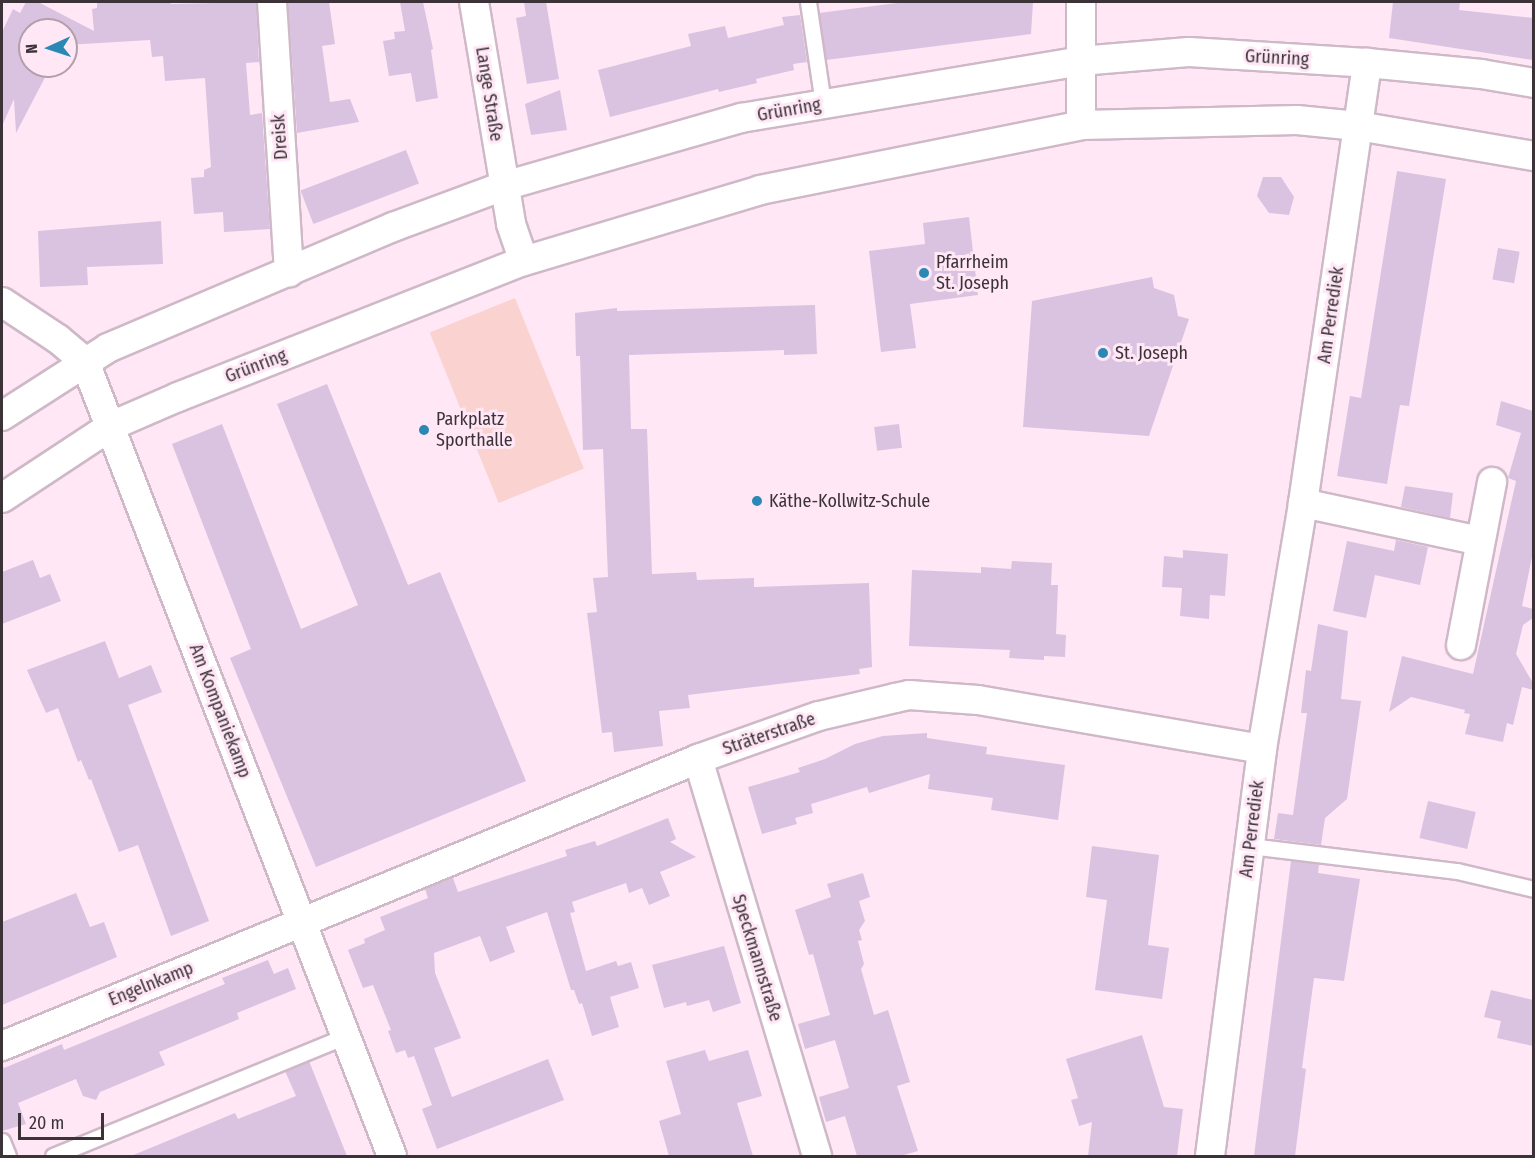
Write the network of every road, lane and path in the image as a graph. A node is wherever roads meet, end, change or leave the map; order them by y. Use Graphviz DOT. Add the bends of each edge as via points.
graph roads {
  1 [pos="272,2"];
  2 [pos="474,2"];
  3 [pos="808,2"];
  4 [pos="1081,2"];
  5 [pos="1080,61"];
  6 [pos="1367,63"];
  7 [pos="1533,83"];
  8 [pos="823,105"];
  9 [pos="1081,125"];
  10 [pos="1358,126"];
  11 [pos="1533,156"];
  12 [pos="504,186"];
  13 [pos="524,261"];
  14 [pos="289,272"];
  15 [pos="2,302"];
  16 [pos="85,362"];
  17 [pos="2,416"];
  18 [pos="111,426"];
  19 [pos="1492,482"];
  20 [pos="2,498"];
  21 [pos="1303,503"];
  22 [pos="1480,541"];
  23 [pos="1461,645"];
  24 [pos="1262,749"];
  25 [pos="698,759"];
  26 [pos="1250,846"];
  27 [pos="1533,889"];
  28 [pos="301,922"];
  29 [pos="345,1036"];
  30 [pos="2,1046"];
  31 [pos="2,1141"];
  32 [pos="8,1156"];
  33 [pos="53,1156"];
  34 [pos="392,1156"];
  35 [pos="817,1156"];
  36 [pos="1210,1156"];
  1 -- 14 [label="street, Dreisk"];
  2 -- 12 [label="street, Lange Straße"];
  3 -- 8 [label="lane"];
  4 -- 5 [label="street"];
  5 -- 6 [label="street, Grünring" via="1189,52"];
  5 -- 8 [label="street, Grünring"];
  5 -- 9 [label="street"];
  6 -- 7 [label="street, Grünring"];
  6 -- 10 [label="street"];
  8 -- 12 [label="street, Grünring" via="741,118"];
  9 -- 10 [label="street, Grünring" via="1297,120"];
  9 -- 13 [label="street, Grünring" via="760,190"];
  10 -- 11 [label="street, Grünring"];
  10 -- 21 [label="street, Am Perrediek"];
  12 -- 13 [label="street" via="511,224"];
  12 -- 14 [label="street, Grünring" via="393,227"];
  13 -- 18 [label="street, Grünring"];
  14 -- 16 [label="street, Grünring" via="108,348"];
  15 -- 16 [label="street, Am Kompaniekamp"];
  16 -- 17 [label="street, Grünring"];
  16 -- 18 [label="street, Am Kompaniekamp"];
  18 -- 20 [label="street, Grünring"];
  18 -- 28 [label="street, Am Kompaniekamp"];
  19 -- 22 [label="street"];
  21 -- 22 [label="street"];
  21 -- 24 [label="street, Am Perrediek"];
  22 -- 23 [label="street"];
  24 -- 25 [label="street, Sträterstraße" via="978,700 909,695 819,716"];
  24 -- 26 [label="street, Am Perrediek"];
  25 -- 28 [label="street, Sträterstraße"];
  25 -- 35 [label="street, Speckmannstraße"];
  26 -- 27 [label="lane" via="1456,871"];
  26 -- 36 [label="street, Am Perrediek"];
  28 -- 29 [label="street, Am Kompaniekamp"];
  28 -- 30 [label="street, Engelnkamp"];
  29 -- 33 [label="lane"];
  29 -- 34 [label="street, Am Kompaniekamp"];
  31 -- 32 [label="lane"];
}
